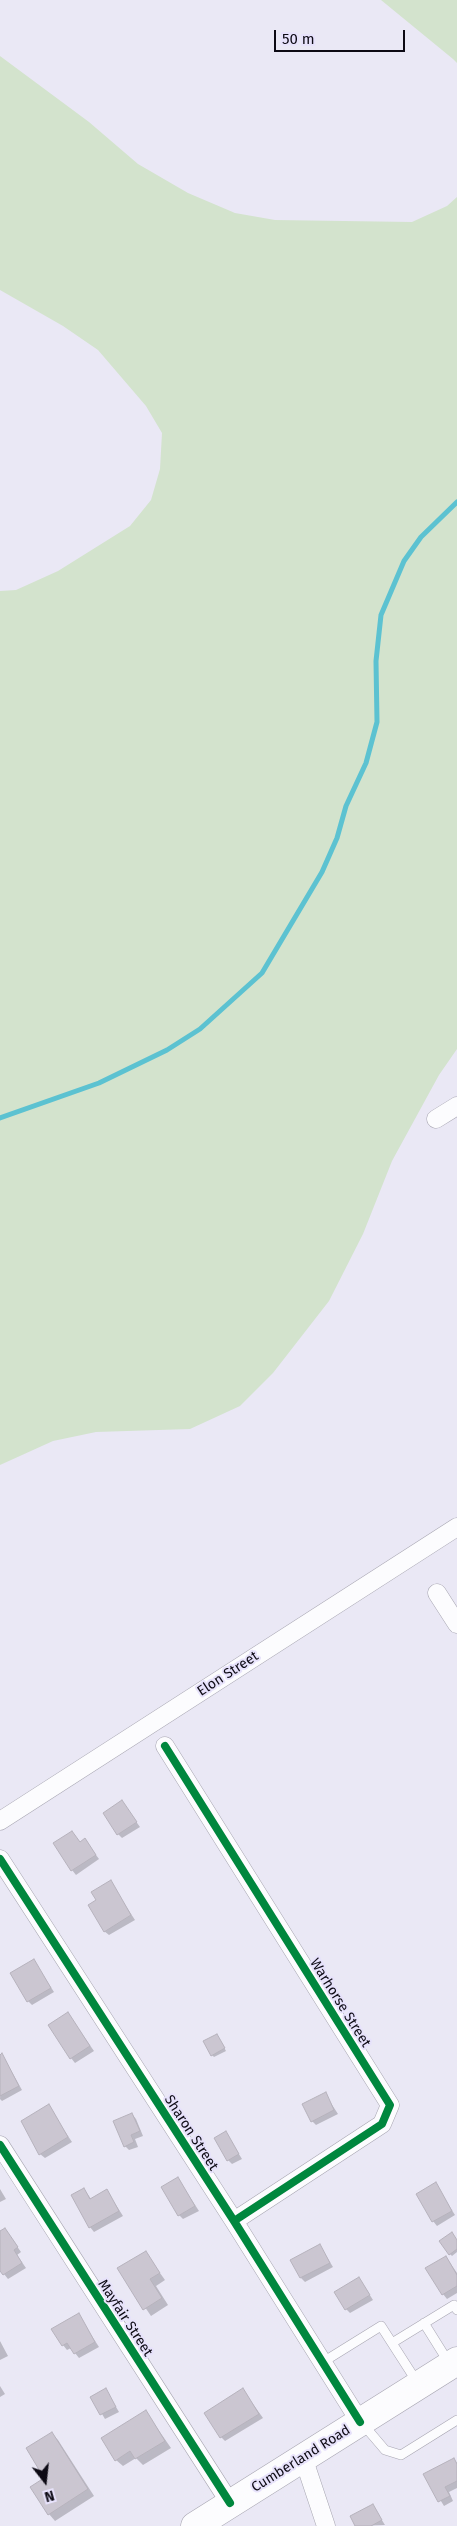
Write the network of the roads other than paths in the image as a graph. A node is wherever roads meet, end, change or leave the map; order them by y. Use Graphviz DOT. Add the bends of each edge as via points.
graph roads {
  1 [pos="457,1106"];
  2 [pos="436,1119"];
  3 [pos="457,1527"];
  4 [pos="437,1593"];
  5 [pos="457,1624"];
  6 [pos="165,1746"];
  7 [pos="0,1821"];
  8 [pos="0,1859"];
  9 [pos="0,2145"];
  10 [pos="234,2221"];
  11 [pos="457,2310"];
  12 [pos="424,2323"];
  13 [pos="392,2343"];
  14 [pos="323,2362"];
  15 [pos="455,2367"];
  16 [pos="419,2385"];
  17 [pos="457,2420"];
  18 [pos="360,2422"];
  19 [pos="303,2457"];
  20 [pos="230,2504"];
  21 [pos="195,2526"];
  22 [pos="326,2526"];
  1 -- 2 [label="street"];
  3 -- 7 [label="street, Elon Street"];
  4 -- 5 [label="street"];
  6 -- 10 [label="street, Warhorse Street" via="390,2105 382,2124"];
  8 -- 10 [label="street, Sharon Street"];
  9 -- 20 [label="street, Mayfair Street"];
  10 -- 14 [label="street, Sharon Street"];
  11 -- 12 [label="lane" via="454,2305"];
  12 -- 13 [label="lane"];
  12 -- 15 [label="lane"];
  13 -- 14 [label="lane" via="381,2326"];
  13 -- 16 [label="lane"];
  14 -- 18 [label="street, Sharon Street"];
  15 -- 16 [label="main road, Cumberland Road"];
  16 -- 18 [label="main road, Cumberland Road"];
  17 -- 18 [label="lane" via="401,2454 386,2450"];
  18 -- 19 [label="main road, Cumberland Road"];
  19 -- 20 [label="main road, Cumberland Road"];
  19 -- 22 [label="street"];
  20 -- 21 [label="main road, Cumberland Road"];
}
